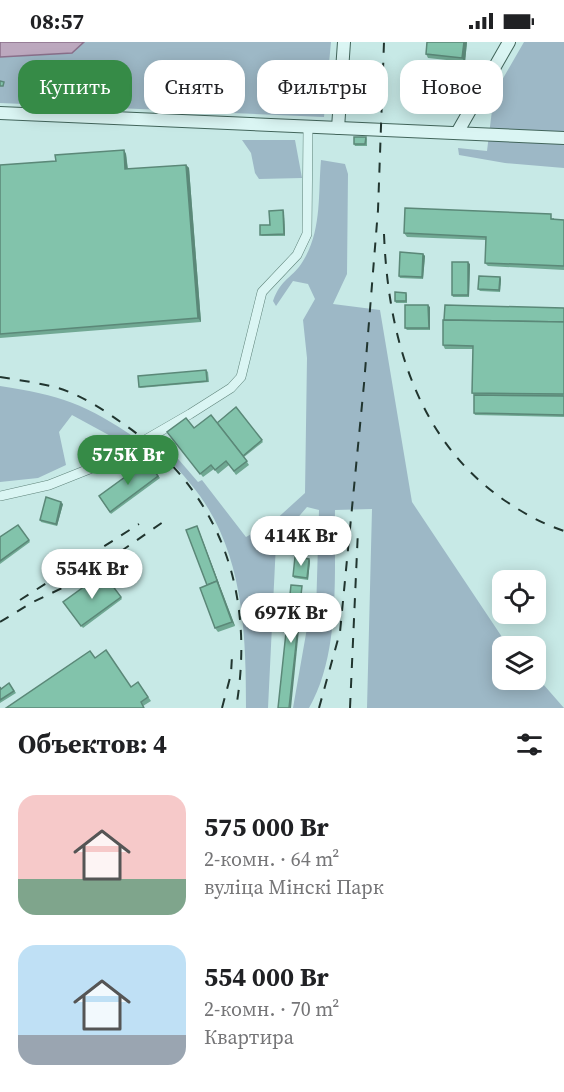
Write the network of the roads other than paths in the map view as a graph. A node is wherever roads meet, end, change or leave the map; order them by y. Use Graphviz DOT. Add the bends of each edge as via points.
graph roads {
  1 [pos="344,42"];
  2 [pos="509,42"];
  3 [pos="0,113"];
  4 [pos="308,127"];
  5 [pos="338,128"];
  6 [pos="457,133"];
  7 [pos="564,138"];
  8 [pos="0,496"];
  1 -- 5 [label="main road"];
  2 -- 6 [label="main road"];
  3 -- 4 [label="main road"];
  4 -- 5 [label="main road"];
  4 -- 8 [label="street" via="307,234 297,255 262,292 241,377 231,388 107,462 49,485"];
  5 -- 6 [label="main road"];
  6 -- 7 [label="main road"];
}
